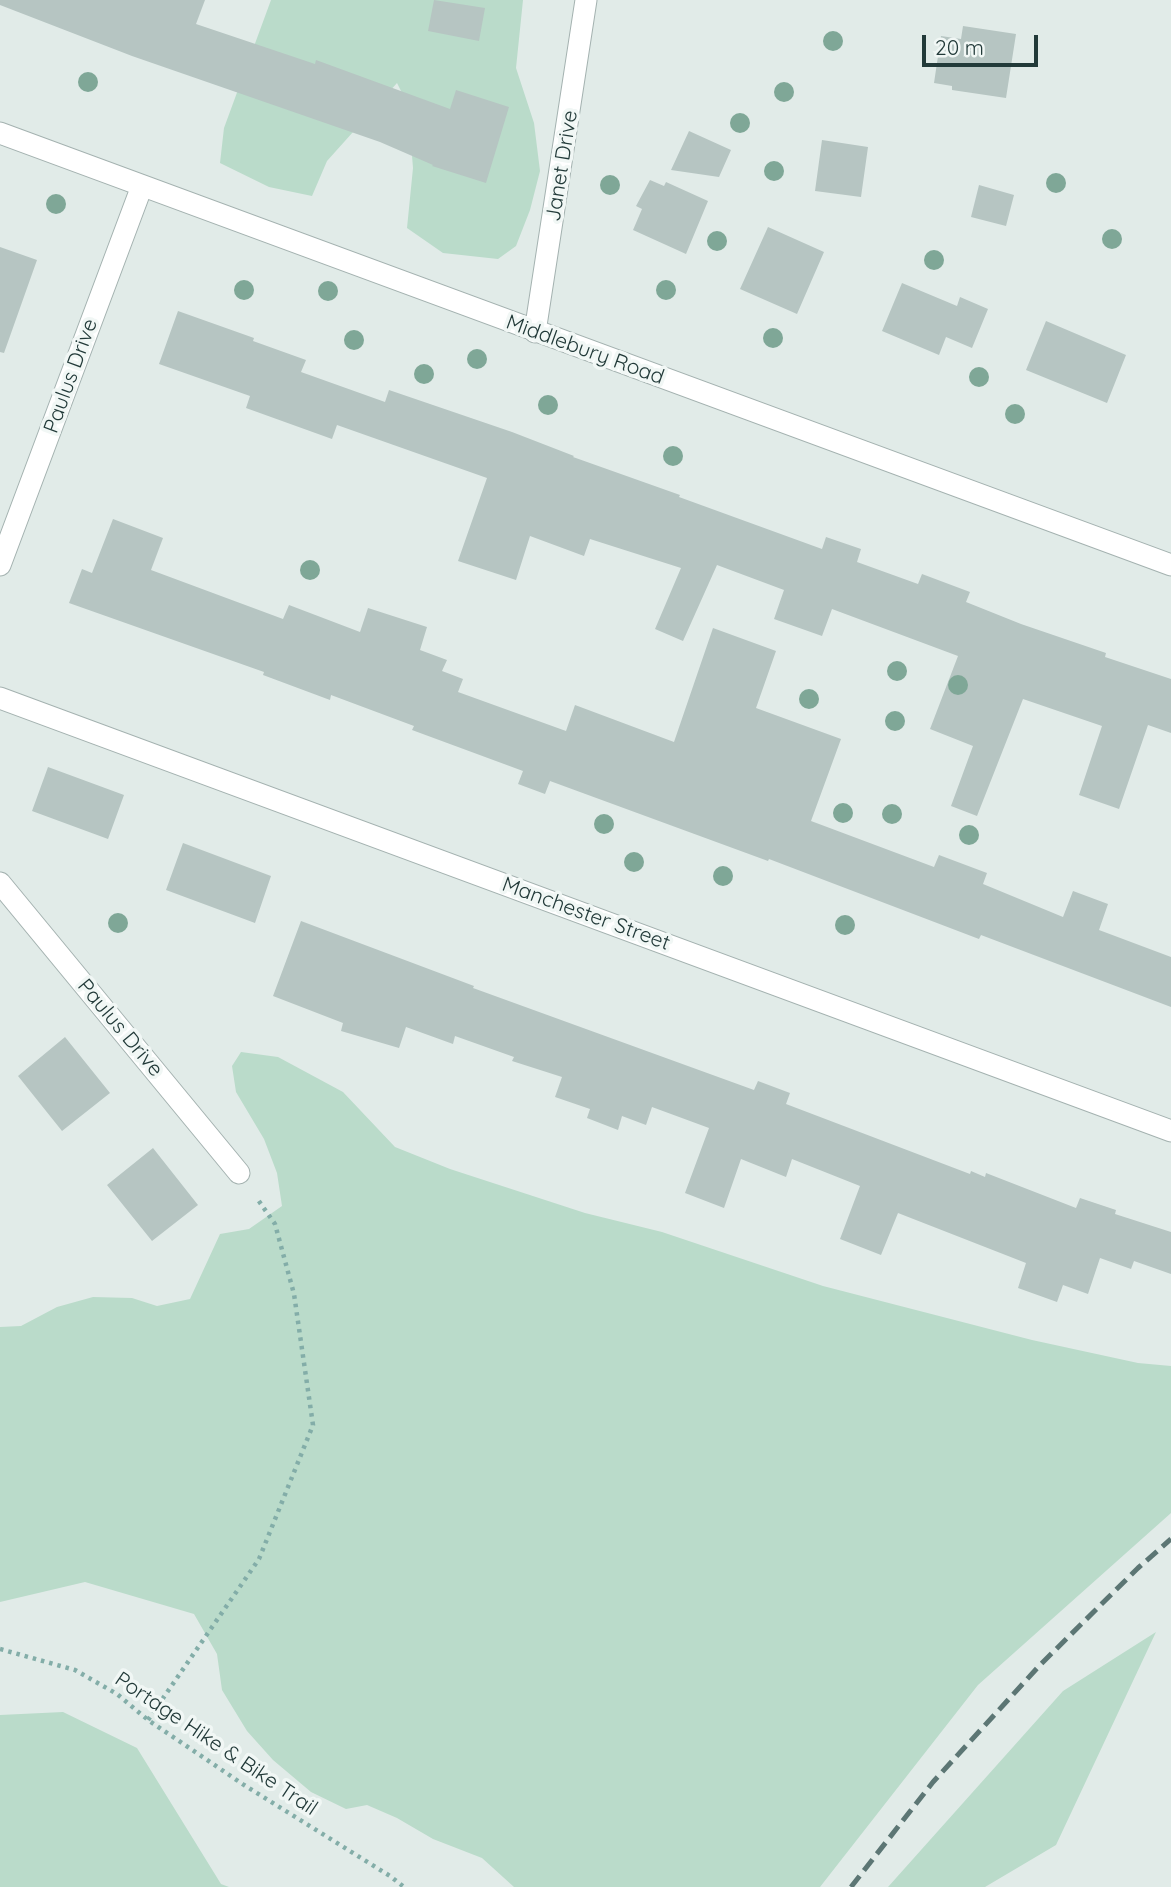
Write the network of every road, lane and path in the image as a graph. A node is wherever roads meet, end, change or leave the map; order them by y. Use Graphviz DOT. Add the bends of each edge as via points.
graph roads {
  1 [pos="586,0"];
  2 [pos="0,133"];
  3 [pos="142,186"];
  4 [pos="536,332"];
  5 [pos="0,565"];
  6 [pos="1171,565"];
  7 [pos="0,698"];
  8 [pos="0,883"];
  9 [pos="1171,1131"];
  10 [pos="239,1173"];
  11 [pos="0,1649"];
  12 [pos="148,1720"];
  13 [pos="404,1887"];
  1 -- 4 [label="street, Janet Drive"];
  2 -- 3 [label="street, Middlebury Road"];
  3 -- 4 [label="street, Middlebury Road"];
  3 -- 5 [label="street, Paulus Drive"];
  4 -- 6 [label="street, Middlebury Road"];
  7 -- 9 [label="street, Manchester Street"];
  8 -- 10 [label="street, Paulus Drive"];
  10 -- 12 [label="path" via="275,1224 294,1294 313,1425 259,1559"];
  11 -- 12 [label="path, Portage Hike & Bike Trail" via="75,1670 117,1694"];
  12 -- 13 [label="path, Portage Hike & Bike Trail"];
}
